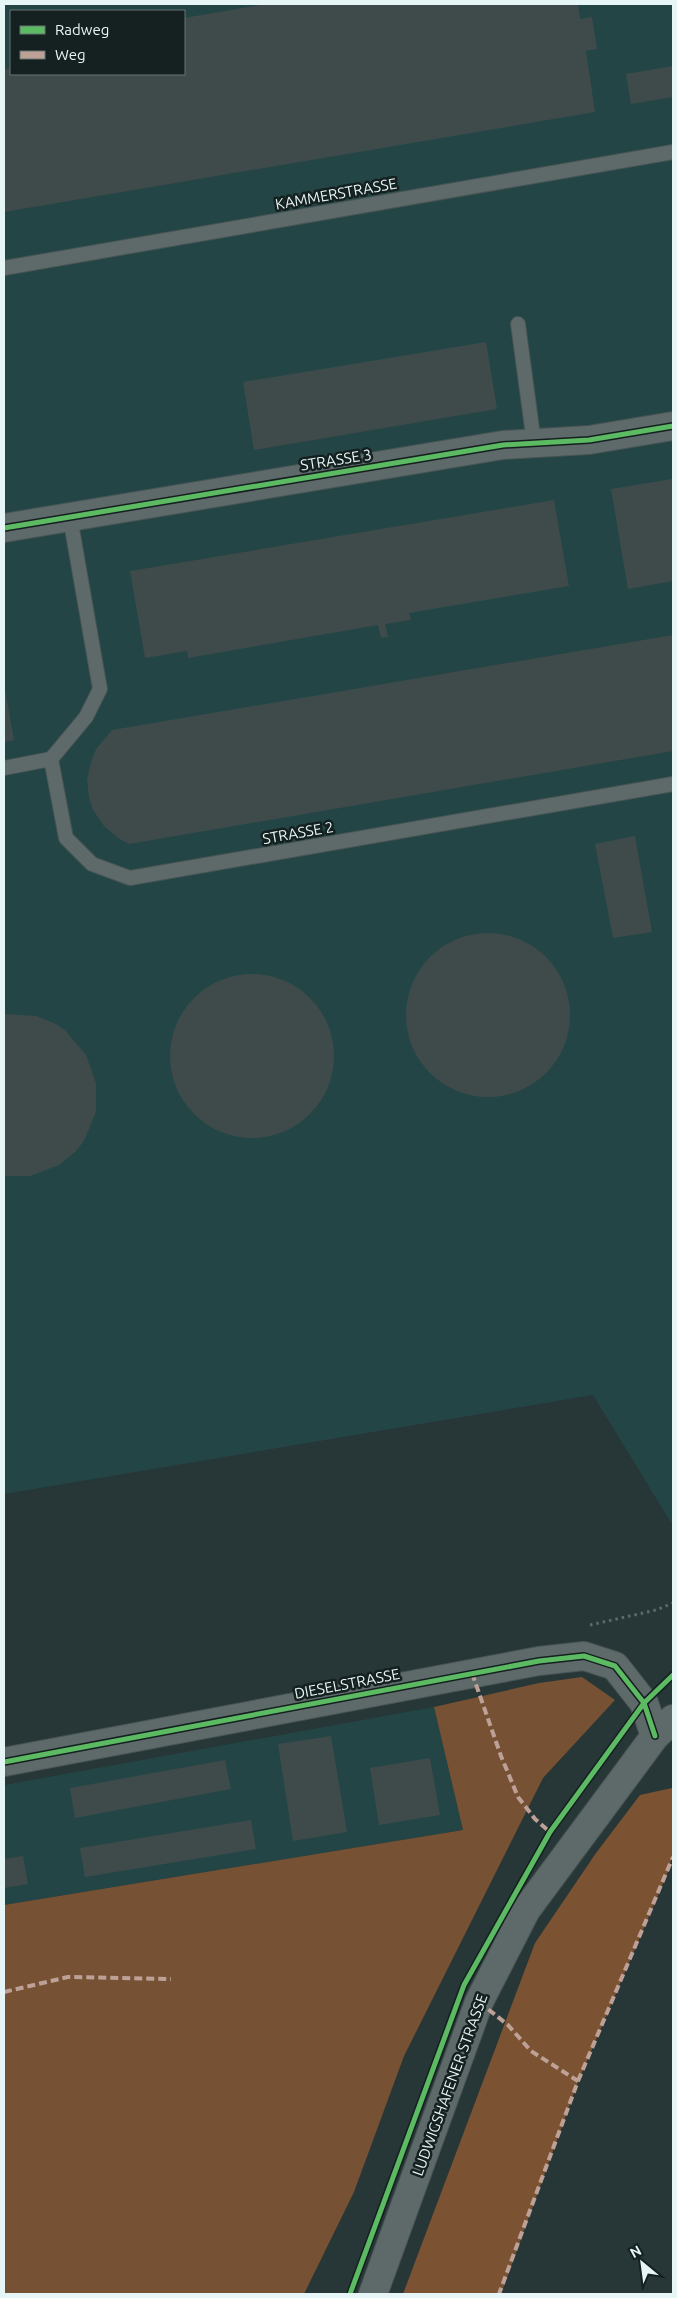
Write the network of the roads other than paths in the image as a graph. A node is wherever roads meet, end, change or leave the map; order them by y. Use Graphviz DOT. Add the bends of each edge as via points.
graph roads {
  1 [pos="673,152"];
  2 [pos="4,268"];
  3 [pos="518,324"];
  4 [pos="673,426"];
  5 [pos="534,443"];
  6 [pos="70,517"];
  7 [pos="4,528"];
  8 [pos="51,759"];
  9 [pos="4,768"];
  10 [pos="673,784"];
  11 [pos="664,1728"];
  12 [pos="4,1762"];
  13 [pos="373,2294"];
  1 -- 2 [label="lane, KAMMERSTRASSE"];
  3 -- 5 [label="lane"];
  4 -- 5 [label="street, STRASSE 3" via="589,440"];
  5 -- 6 [label="street, STRASSE 3" via="504,445"];
  6 -- 7 [label="street, STRASSE 3"];
  6 -- 8 [label="lane" via="100,688 86,717"];
  8 -- 9 [label="lane"];
  8 -- 10 [label="lane, STRASSE 2" via="66,838 92,864 130,878"];
  11 -- 12 [label="street, DIESELSTRASSE" via="615,1666 584,1656 540,1661"];
  11 -- 13 [label="street, LUDWIGSHAFENER STRASSE" via="526,1910 478,2002"];
}
